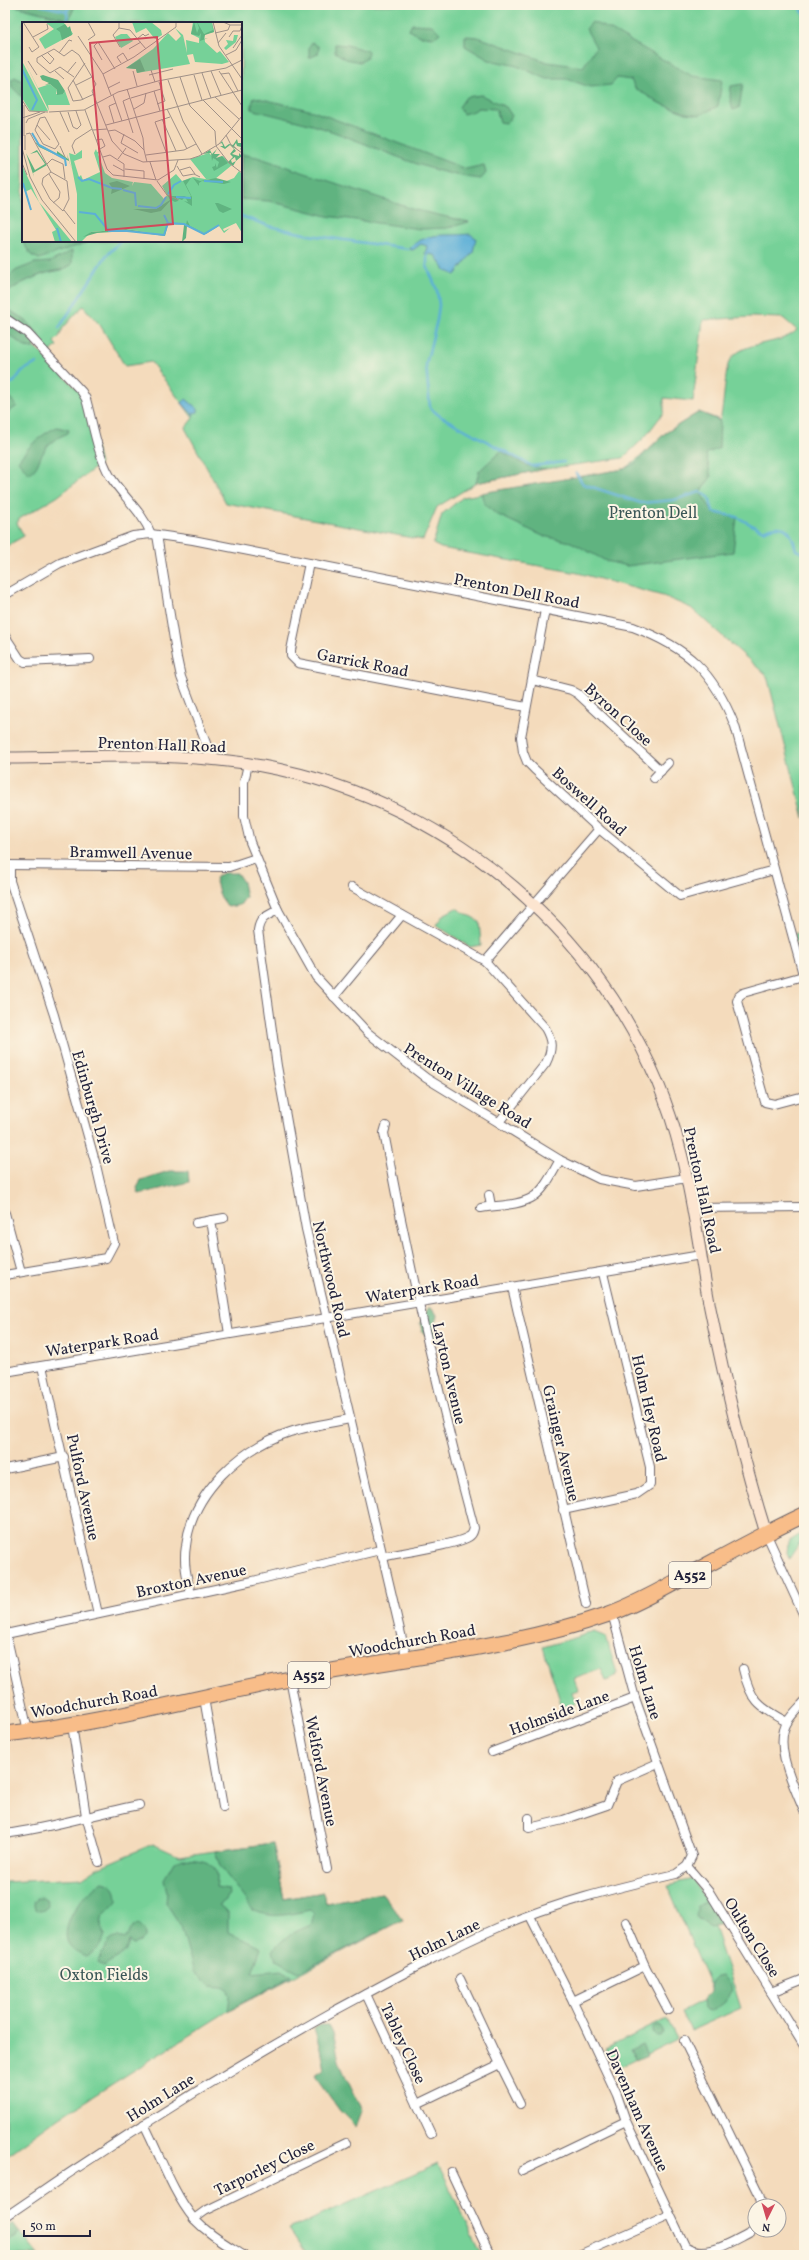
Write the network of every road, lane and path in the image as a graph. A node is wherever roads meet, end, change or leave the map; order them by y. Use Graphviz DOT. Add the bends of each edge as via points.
graph roads {
  1 [pos="5,318"];
  2 [pos="154,535"];
  3 [pos="308,563"];
  4 [pos="5,595"];
  5 [pos="545,610"];
  6 [pos="5,636"];
  7 [pos="90,659"];
  8 [pos="532,680"];
  9 [pos="526,708"];
  10 [pos="5,758"];
  11 [pos="212,759"];
  12 [pos="668,763"];
  13 [pos="248,764"];
  14 [pos="660,771"];
  15 [pos="654,778"];
  16 [pos="598,829"];
  17 [pos="256,858"];
  18 [pos="8,865"];
  19 [pos="774,870"];
  20 [pos="352,887"];
  21 [pos="534,906"];
  22 [pos="278,910"];
  23 [pos="402,916"];
  24 [pos="485,962"];
  25 [pos="804,977"];
  26 [pos="334,997"];
  27 [pos="804,1096"];
  28 [pos="499,1122"];
  29 [pos="386,1126"];
  30 [pos="560,1160"];
  31 [pos="687,1178"];
  32 [pos="489,1195"];
  33 [pos="491,1206"];
  34 [pos="804,1207"];
  35 [pos="481,1208"];
  36 [pos="693,1208"];
  37 [pos="5,1213"];
  38 [pos="224,1218"];
  39 [pos="211,1220"];
  40 [pos="196,1223"];
  41 [pos="701,1255"];
  42 [pos="21,1272"];
  43 [pos="603,1273"];
  44 [pos="5,1275"];
  45 [pos="512,1288"];
  46 [pos="419,1302"];
  47 [pos="326,1317"];
  48 [pos="229,1334"];
  49 [pos="42,1366"];
  50 [pos="5,1372"];
  51 [pos="350,1419"];
  52 [pos="64,1457"];
  53 [pos="5,1469"];
  54 [pos="563,1510"];
  55 [pos="804,1516"];
  56 [pos="766,1533"];
  57 [pos="381,1554"];
  58 [pos="191,1594"];
  59 [pos="586,1604"];
  60 [pos="612,1613"];
  61 [pos="98,1614"];
  62 [pos="804,1616"];
  63 [pos="6,1632"];
  64 [pos="407,1660"];
  65 [pos="742,1668"];
  66 [pos="290,1679"];
  67 [pos="204,1698"];
  68 [pos="635,1698"];
  69 [pos="804,1702"];
  70 [pos="787,1722"];
  71 [pos="72,1725"];
  72 [pos="28,1731"];
  73 [pos="5,1734"];
  74 [pos="492,1752"];
  75 [pos="658,1763"];
  76 [pos="139,1805"];
  77 [pos="223,1807"];
  78 [pos="804,1811"];
  79 [pos="86,1816"];
  80 [pos="529,1818"];
  81 [pos="5,1834"];
  82 [pos="100,1862"];
  83 [pos="687,1866"];
  84 [pos="327,1869"];
  85 [pos="530,1916"];
  86 [pos="626,1922"];
  87 [pos="645,1966"];
  88 [pos="460,1979"];
  89 [pos="804,1979"];
  90 [pos="771,1992"];
  91 [pos="366,1994"];
  92 [pos="573,2001"];
  93 [pos="668,2010"];
  94 [pos="684,2041"];
  95 [pos="804,2046"];
  96 [pos="500,2064"];
  97 [pos="417,2104"];
  98 [pos="520,2104"];
  99 [pos="626,2121"];
  100 [pos="144,2124"];
  101 [pos="431,2134"];
  102 [pos="346,2143"];
  103 [pos="522,2171"];
  104 [pos="451,2172"];
  105 [pos="760,2198"];
  106 [pos="669,2214"];
  107 [pos="5,2218"];
  108 [pos="194,2219"];
  109 [pos="747,2234"];
  110 [pos="243,2255"];
  111 [pos="490,2255"];
  112 [pos="579,2255"];
  1 -- 2 [label="street" via="27,333 82,392 102,460 111,477"];
  2 -- 3 [label="street, Prenton Dell Road"];
  2 -- 4 [label="street, Prenton Dell Road" via="133,536 60,563"];
  2 -- 11 [label="street" via="176,658"];
  3 -- 5 [label="street, Prenton Dell Road"];
  3 -- 9 [label="street, Garrick Road" via="291,650 291,656 298,663"];
  5 -- 8 [label="street, Boswell Road"];
  5 -- 19 [label="street, Prenton Dell Road" via="633,627 656,636 677,646 713,680 726,702 735,726"];
  6 -- 7 [label="street" via="20,659 25,662"];
  8 -- 9 [label="street, Boswell Road"];
  8 -- 14 [label="street, Byron Close" via="578,694"];
  9 -- 16 [label="street, Boswell Road" via="520,745 527,762"];
  10 -- 11 [label="street, Prenton Hall Road"];
  11 -- 13 [label="street, Prenton Hall Road"];
  12 -- 14 [label="street"];
  13 -- 17 [label="street, Prenton Village Road" via="244,782 244,816"];
  13 -- 21 [label="street, Prenton Hall Road" via="301,774 391,807 462,845 512,883"];
  14 -- 15 [label="street"];
  16 -- 19 [label="street, Boswell Road" via="680,896"];
  16 -- 21 [label="street"];
  17 -- 18 [label="street, Bramwell Avenue" via="229,867"];
  17 -- 22 [label="street, Prenton Village Road"];
  18 -- 42 [label="street, Edinburgh Drive" via="10,881 54,1015 96,1165 114,1243 106,1258"];
  19 -- 25 [label="street, Prenton Dell Road"];
  20 -- 23 [label="street"];
  21 -- 24 [label="street"];
  21 -- 31 [label="street, Prenton Hall Road" via="571,942 626,1017 654,1075 681,1151"];
  22 -- 26 [label="street, Prenton Village Road" via="316,977"];
  22 -- 47 [label="street, Northwood Road" via="262,918 258,930 290,1145"];
  23 -- 24 [label="street"];
  23 -- 26 [label="street"];
  24 -- 28 [label="street" via="545,1028 552,1045 546,1063"];
  25 -- 27 [label="street" via="743,993 737,1001 764,1102 768,1105"];
  26 -- 28 [label="street, Prenton Village Road" via="368,1033 393,1054 426,1078"];
  28 -- 30 [label="street, Prenton Village Road"];
  29 -- 46 [label="street, Layton Avenue" via="385,1139"];
  30 -- 31 [label="street, Prenton Village Road" via="599,1179 636,1186"];
  30 -- 33 [label="street" via="534,1197"];
  31 -- 36 [label="street, Prenton Hall Road"];
  32 -- 33 [label="street"];
  33 -- 35 [label="street"];
  34 -- 36 [label="street"];
  36 -- 41 [label="street, Prenton Hall Road"];
  37 -- 42 [label="street"];
  38 -- 39 [label="street"];
  39 -- 40 [label="street"];
  39 -- 48 [label="street"];
  41 -- 43 [label="street, Waterpark Road"];
  41 -- 56 [label="street, Prenton Hall Road" via="710,1308 737,1427"];
  42 -- 44 [label="street, Edinburgh Drive"];
  43 -- 45 [label="street, Waterpark Road"];
  43 -- 54 [label="street, Holm Hey Road" via="650,1467 650,1485 637,1494"];
  45 -- 46 [label="street, Waterpark Road"];
  45 -- 54 [label="street, Grainger Avenue"];
  46 -- 47 [label="street, Waterpark Road"];
  46 -- 57 [label="street, Layton Avenue" via="474,1528 468,1537 456,1541"];
  47 -- 48 [label="street, Waterpark Road"];
  47 -- 51 [label="street, Northwood Road"];
  48 -- 49 [label="street, Waterpark Road"];
  49 -- 50 [label="street, Waterpark Road"];
  49 -- 52 [label="street, Pulford Avenue"];
  51 -- 57 [label="street, Northwood Road"];
  51 -- 58 [label="street" via="291,1432 268,1441 251,1450 223,1474 209,1491 191,1524 186,1546 185,1569"];
  52 -- 53 [label="street"];
  52 -- 61 [label="street, Pulford Avenue"];
  54 -- 59 [label="street, Grainger Avenue"];
  55 -- 56 [label="highway, Woodchurch Road / A552"];
  56 -- 60 [label="highway, Woodchurch Road / A552" via="663,1589"];
  56 -- 62 [label="street"];
  57 -- 58 [label="street, Broxton Avenue"];
  57 -- 64 [label="street, Northwood Road"];
  58 -- 61 [label="street, Broxton Avenue"];
  60 -- 64 [label="highway, Woodchurch Road / A552" via="518,1639"];
  60 -- 68 [label="street, Holm Lane"];
  61 -- 63 [label="street, Broxton Avenue"];
  63 -- 72 [label="street"];
  64 -- 66 [label="highway, Woodchurch Road / A552"];
  65 -- 70 [label="street" via="750,1695 761,1707"];
  66 -- 67 [label="highway, Woodchurch Road / A552"];
  66 -- 84 [label="street, Welford Avenue"];
  67 -- 71 [label="highway, Woodchurch Road / A552"];
  67 -- 77 [label="street"];
  68 -- 74 [label="street, Holmside Lane"];
  68 -- 75 [label="street, Holm Lane"];
  69 -- 70 [label="street"];
  70 -- 78 [label="street" via="784,1734 784,1760"];
  71 -- 72 [label="highway, Woodchurch Road / A552"];
  71 -- 79 [label="street"];
  72 -- 73 [label="highway, Woodchurch Road / A552"];
  75 -- 80 [label="street" via="617,1781 607,1804 564,1820 529,1828"];
  75 -- 83 [label="street, Holm Lane" via="692,1856"];
  76 -- 79 [label="street"];
  79 -- 81 [label="street" via="42,1829"];
  79 -- 82 [label="street"];
  83 -- 85 [label="street, Holm Lane" via="676,1874"];
  83 -- 90 [label="street, Oulton Close" via="710,1893"];
  85 -- 91 [label="street, Holm Lane" via="442,1954"];
  85 -- 92 [label="street, Davenham Avenue"];
  86 -- 87 [label="street"];
  87 -- 92 [label="street"];
  87 -- 93 [label="street"];
  88 -- 96 [label="street"];
  89 -- 90 [label="street"];
  90 -- 95 [label="street, Oulton Close"];
  91 -- 97 [label="street, Tabley Close"];
  91 -- 100 [label="street, Holm Lane" via="250,2059"];
  92 -- 99 [label="street, Davenham Avenue" via="617,2095"];
  94 -- 105 [label="street"];
  96 -- 97 [label="street, Tabley Close"];
  96 -- 98 [label="street"];
  97 -- 101 [label="street, Tabley Close"];
  99 -- 103 [label="street"];
  99 -- 106 [label="street, Davenham Avenue"];
  100 -- 107 [label="street, Holm Lane" via="94,2155"];
  100 -- 108 [label="street" via="179,2197"];
  102 -- 108 [label="street, Tarporley Close" via="204,2211"];
  104 -- 111 [label="street"];
  106 -- 109 [label="street, Davenham Avenue" via="685,2246 692,2251 707,2253"];
  106 -- 112 [label="street"];
  108 -- 110 [label="street" via="219,2240"];
}
